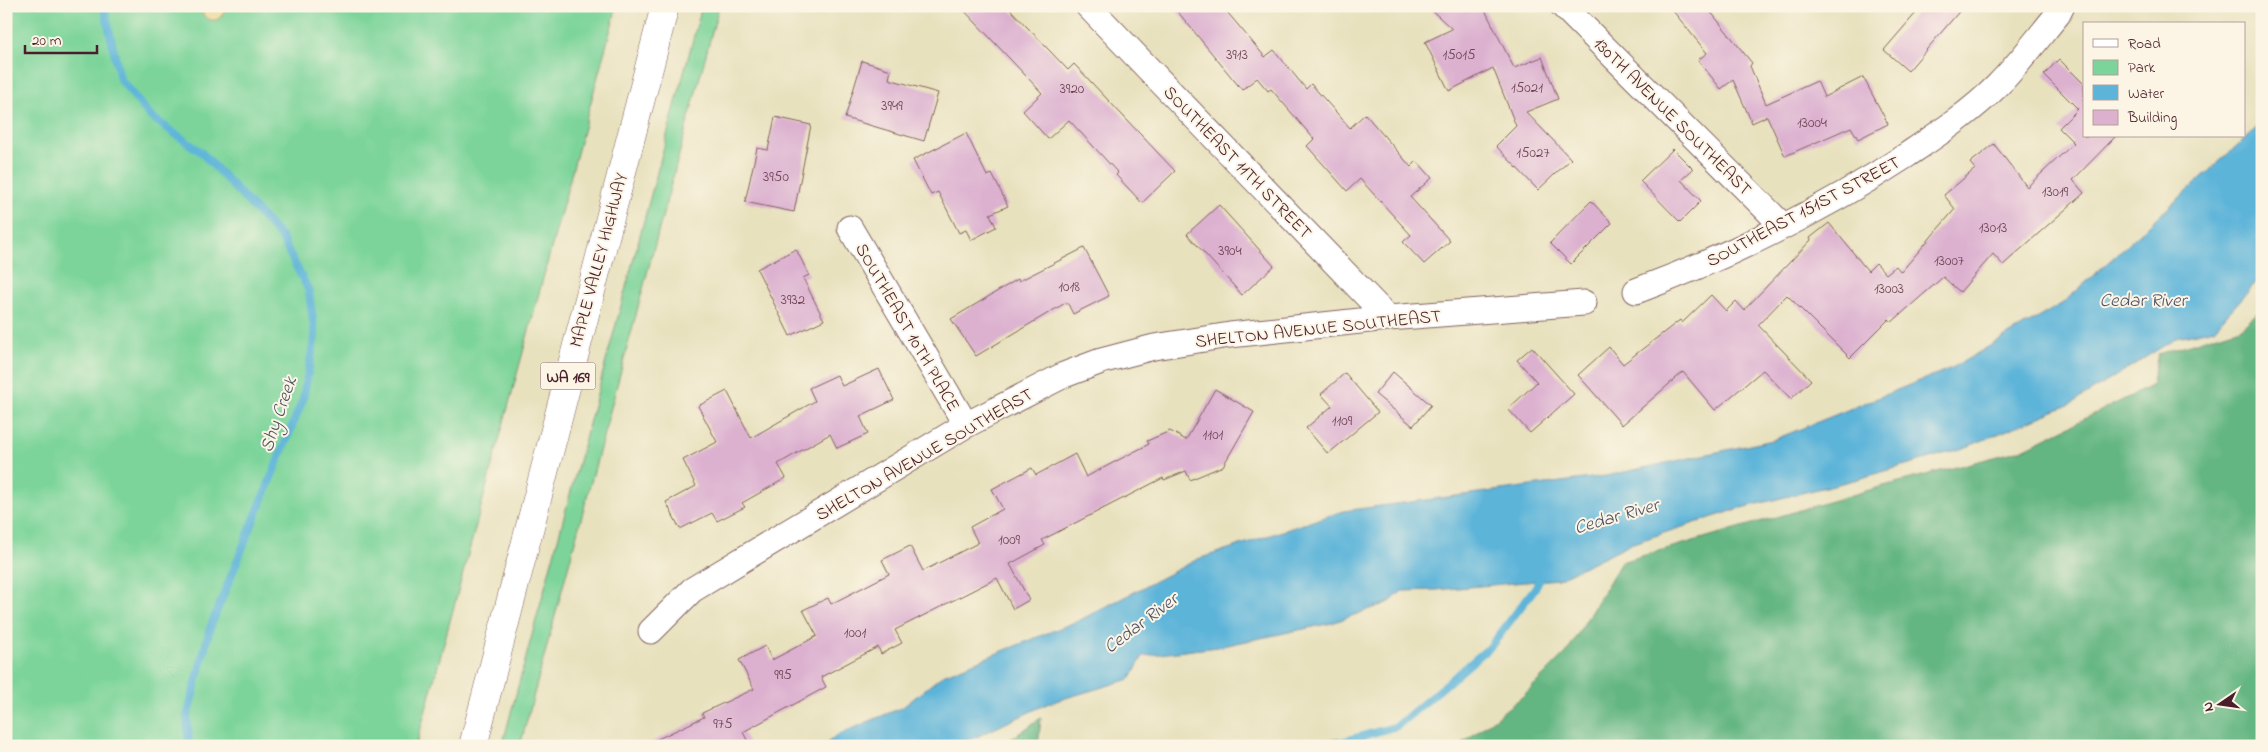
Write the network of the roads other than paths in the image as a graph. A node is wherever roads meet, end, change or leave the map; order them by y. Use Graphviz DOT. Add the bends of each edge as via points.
graph roads {
  1 [pos="665,6"];
  2 [pos="1088,6"];
  3 [pos="1562,6"];
  4 [pos="2056,9"];
  5 [pos="1783,226"];
  6 [pos="850,228"];
  7 [pos="1636,291"];
  8 [pos="1584,303"];
  9 [pos="1388,318"];
  10 [pos="966,425"];
  11 [pos="651,631"];
  12 [pos="473,746"];
  1 -- 12 [label="main road, MAPLE VALLEY HIGHWAY / WA 169"];
  2 -- 9 [label="street, SOUTHEAST 11TH STREET"];
  3 -- 5 [label="street, 130TH AVENUE SOUTHEAST"];
  4 -- 5 [label="street, SOUTHEAST 151ST STREET" via="1997,86 1943,131 1869,180"];
  5 -- 7 [label="street, SOUTHEAST 151ST STREET" via="1686,273"];
  6 -- 10 [label="street, SOUTHEAST 10TH PLACE"];
  8 -- 9 [label="street, SHELTON AVENUE SOUTHEAST"];
  9 -- 10 [label="street, SHELTON AVENUE SOUTHEAST" via="1230,335 1101,361 1064,375"];
  10 -- 11 [label="street, SHELTON AVENUE SOUTHEAST" via="692,590"];
}
